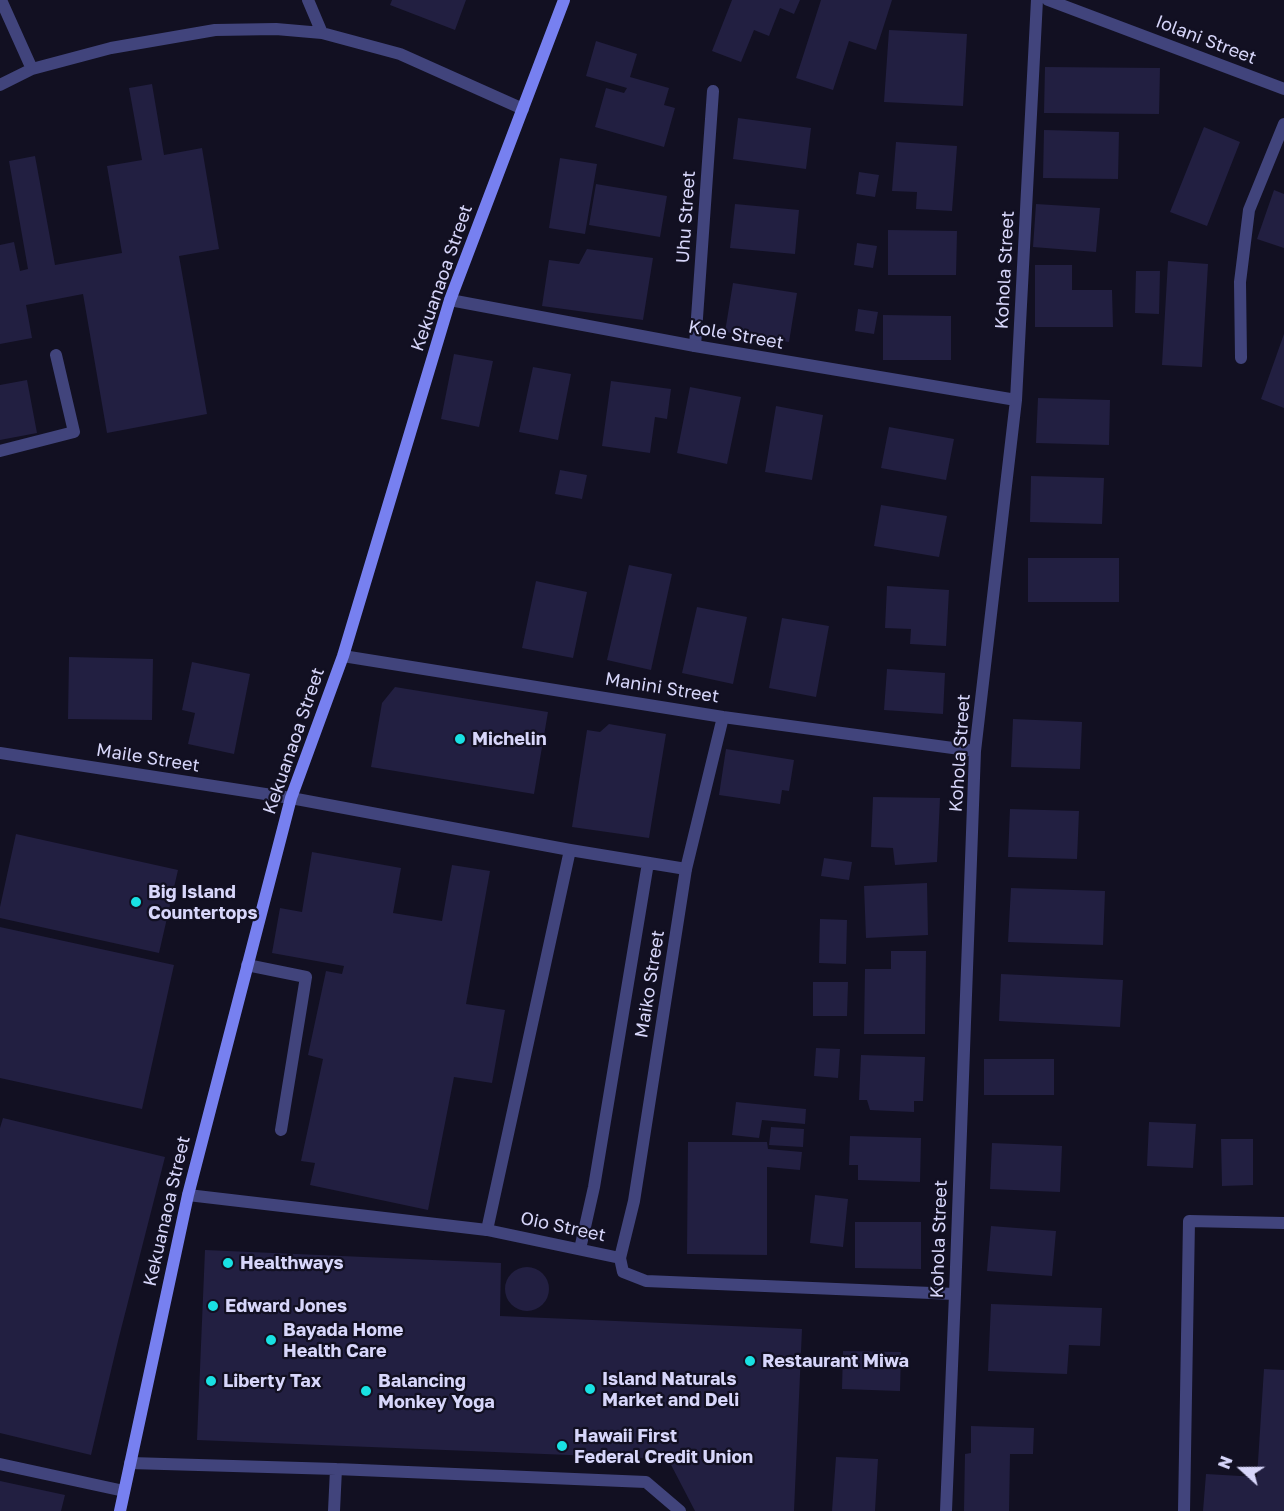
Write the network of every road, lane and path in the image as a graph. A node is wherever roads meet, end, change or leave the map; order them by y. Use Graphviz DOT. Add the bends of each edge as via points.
graph roads {
  1 [pos="1,0"];
  2 [pos="308,0"];
  3 [pos="564,0"];
  4 [pos="1037,0"];
  5 [pos="1048,0"];
  6 [pos="322,33"];
  7 [pos="32,69"];
  8 [pos="0,85"];
  9 [pos="1284,89"];
  10 [pos="712,91"];
  11 [pos="523,109"];
  12 [pos="1284,124"];
  13 [pos="450,300"];
  14 [pos="695,346"];
  15 [pos="56,355"];
  16 [pos="1242,358"];
  17 [pos="1016,400"];
  18 [pos="0,451"];
  19 [pos="343,656"];
  20 [pos="723,717"];
  21 [pos="975,751"];
  22 [pos="0,753"];
  23 [pos="291,798"];
  24 [pos="570,850"];
  25 [pos="648,863"];
  26 [pos="686,869"];
  27 [pos="247,965"];
  28 [pos="281,1130"];
  29 [pos="188,1195"];
  30 [pos="1284,1222"];
  31 [pos="487,1230"];
  32 [pos="580,1249"];
  33 [pos="620,1258"];
  34 [pos="955,1294"];
  35 [pos="130,1463"];
  36 [pos="0,1464"];
  37 [pos="336,1469"];
  38 [pos="124,1491"];
  39 [pos="120,1511"];
  40 [pos="334,1511"];
  41 [pos="680,1511"];
  42 [pos="946,1511"];
  43 [pos="1184,1511"];
  1 -- 7 [label="street"];
  2 -- 6 [label="street"];
  3 -- 11 [label="street, Kekuanaoa Street"];
  4 -- 17 [label="street, Kohola Street"];
  5 -- 9 [label="street, Iolani Street"];
  6 -- 7 [label="street" via="215,30 111,48"];
  6 -- 11 [label="street" via="400,54"];
  7 -- 8 [label="street"];
  10 -- 14 [label="street, Uhu Street"];
  11 -- 13 [label="street, Kekuanaoa Street"];
  12 -- 16 [label="street" via="1249,210 1240,282"];
  13 -- 14 [label="street, Kole Street"];
  13 -- 19 [label="street, Kekuanaoa Street"];
  14 -- 17 [label="street, Kole Street"];
  15 -- 18 [label="street" via="74,432"];
  17 -- 21 [label="street, Kohola Street"];
  19 -- 20 [label="street, Manini Street"];
  19 -- 23 [label="street, Kekuanaoa Street"];
  20 -- 21 [label="street, Manini Street"];
  20 -- 26 [label="street, Maiko Street"];
  21 -- 34 [label="street, Kohola Street"];
  22 -- 23 [label="street, Maile Street"];
  23 -- 24 [label="street, Maile Street"];
  23 -- 27 [label="street, Kekuanaoa Street"];
  24 -- 25 [label="street, Maile Street"];
  24 -- 31 [label="street"];
  25 -- 26 [label="street, Maile Street"];
  25 -- 32 [label="street" via="594,1187"];
  26 -- 33 [label="street, Maiko Street" via="634,1201"];
  27 -- 28 [label="street" via="306,977"];
  27 -- 29 [label="street, Kekuanaoa Street"];
  29 -- 31 [label="street, Oio Street"];
  29 -- 35 [label="street, Kekuanaoa Street"];
  30 -- 43 [label="street" via="1190,1221"];
  31 -- 32 [label="street, Oio Street"];
  32 -- 33 [label="street, Oio Street"];
  33 -- 34 [label="street, Oio Street" via="622,1272 646,1281"];
  34 -- 42 [label="street, Kohola Street"];
  35 -- 37 [label="street"];
  35 -- 38 [label="street, Kekuanaoa Street"];
  36 -- 38 [label="street"];
  37 -- 40 [label="street"];
  37 -- 41 [label="street" via="646,1482"];
  38 -- 39 [label="street, Kekuanaoa Street"];
}
